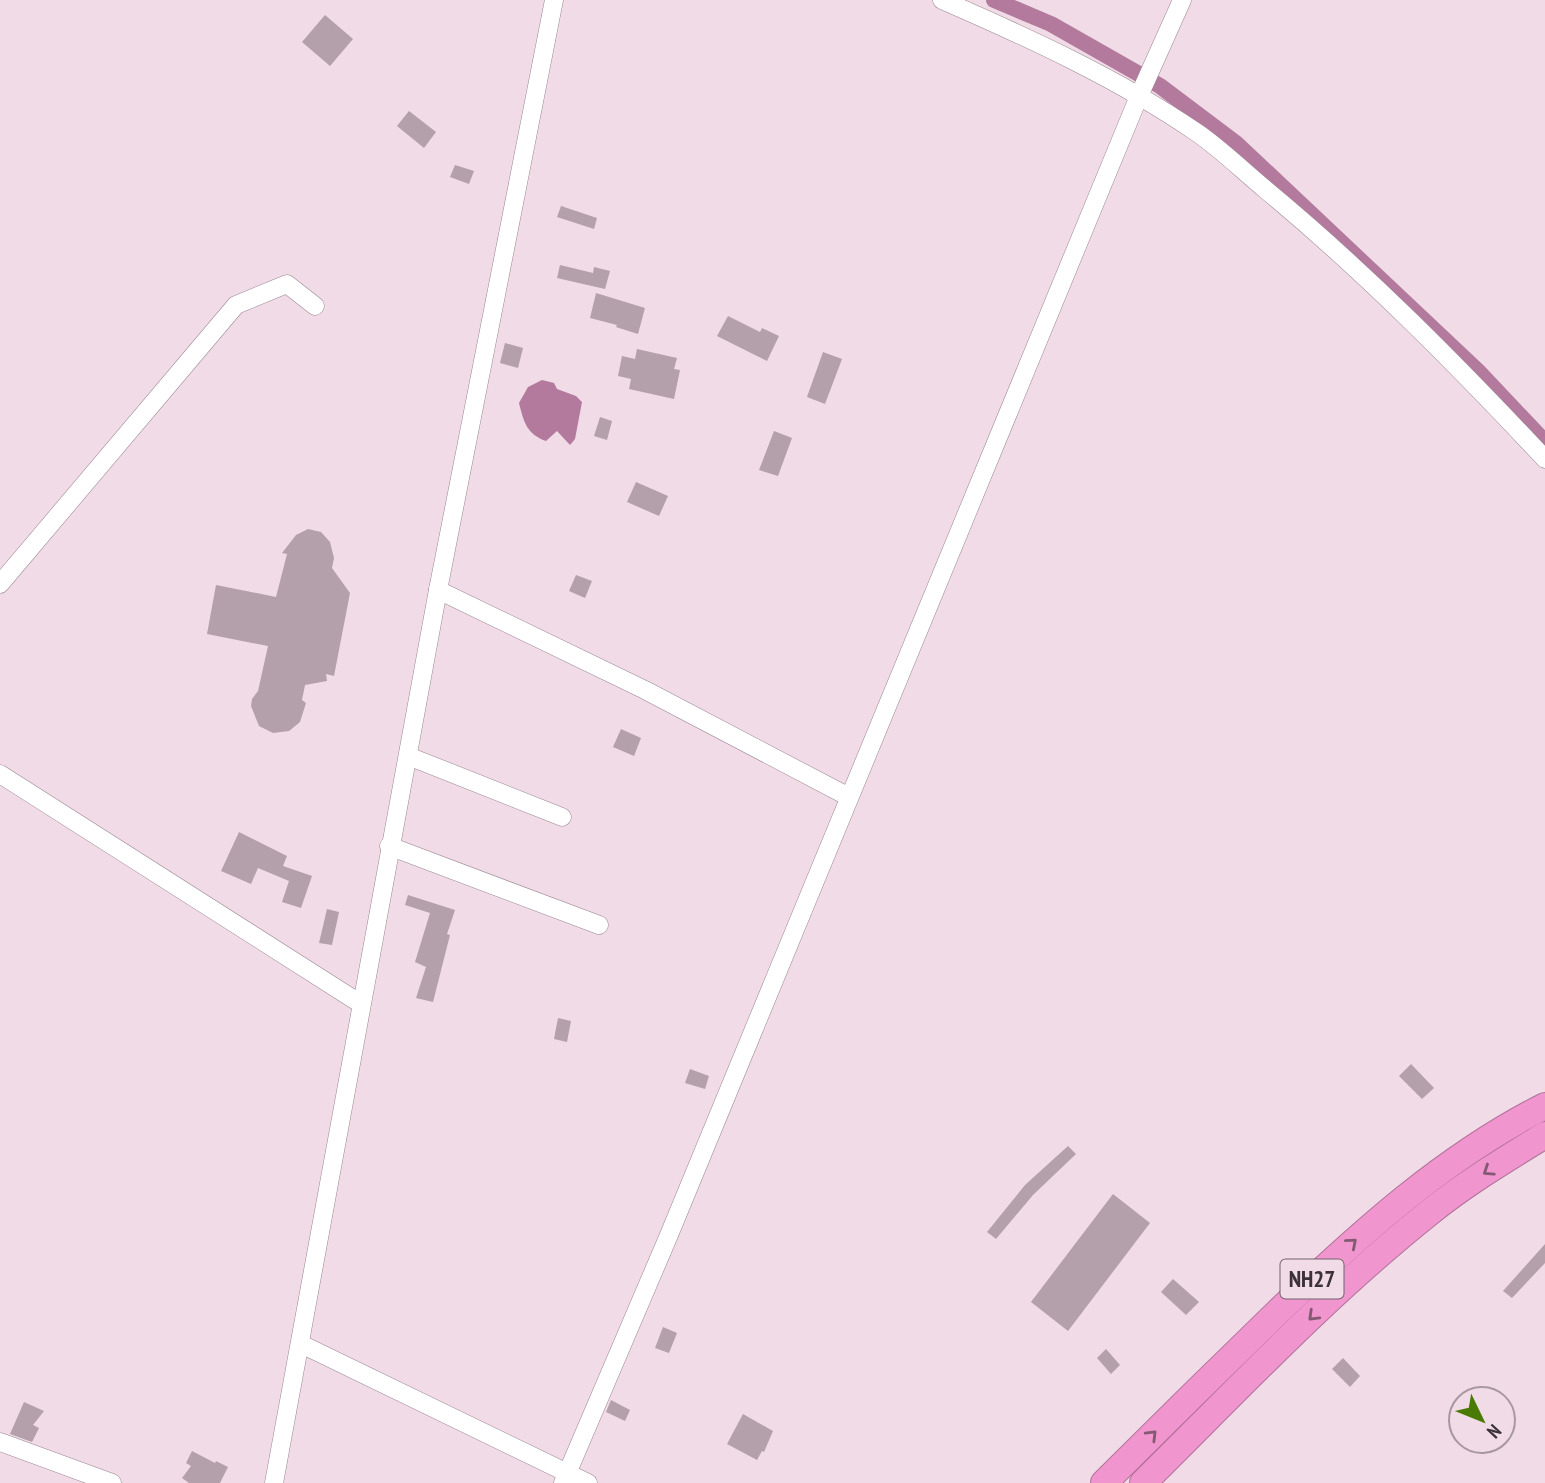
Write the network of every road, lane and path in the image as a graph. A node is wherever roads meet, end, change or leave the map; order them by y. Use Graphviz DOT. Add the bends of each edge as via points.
graph roads {
  1 [pos="554,0"];
  2 [pos="942,0"];
  3 [pos="1182,0"];
  4 [pos="1144,85"];
  5 [pos="316,306"];
  6 [pos="1545,459"];
  7 [pos="0,584"];
  8 [pos="438,590"];
  9 [pos="408,756"];
  10 [pos="0,774"];
  11 [pos="849,797"];
  12 [pos="562,817"];
  13 [pos="389,846"];
  14 [pos="599,925"];
  15 [pos="361,1004"];
  16 [pos="1545,1106"];
  17 [pos="1545,1135"];
  18 [pos="301,1344"];
  19 [pos="0,1442"];
  20 [pos="565,1478"];
  21 [pos="112,1483"];
  22 [pos="274,1483"];
  23 [pos="588,1483"];
  24 [pos="1104,1483"];
  25 [pos="1143,1483"];
  1 -- 8 [label="street"];
  2 -- 4 [label="street"];
  3 -- 4 [label="street"];
  4 -- 6 [label="street" via="1327,241"];
  4 -- 11 [label="street"];
  5 -- 7 [label="street" via="287,284 236,304"];
  8 -- 9 [label="street"];
  8 -- 11 [label="street" via="645,690"];
  9 -- 12 [label="street"];
  9 -- 13 [label="street"];
  10 -- 15 [label="street"];
  11 -- 20 [label="street"];
  13 -- 14 [label="street"];
  13 -- 15 [label="street"];
  15 -- 18 [label="street"];
  24 -- 16 [label="highway, NH27, one-way" via="1346,1248 1461,1156"];
  17 -- 25 [label="highway, NH27, one-way" via="1431,1211 1339,1290"];
  18 -- 20 [label="street"];
  18 -- 22 [label="street"];
  19 -- 21 [label="street"];
  20 -- 23 [label="street"];
}
